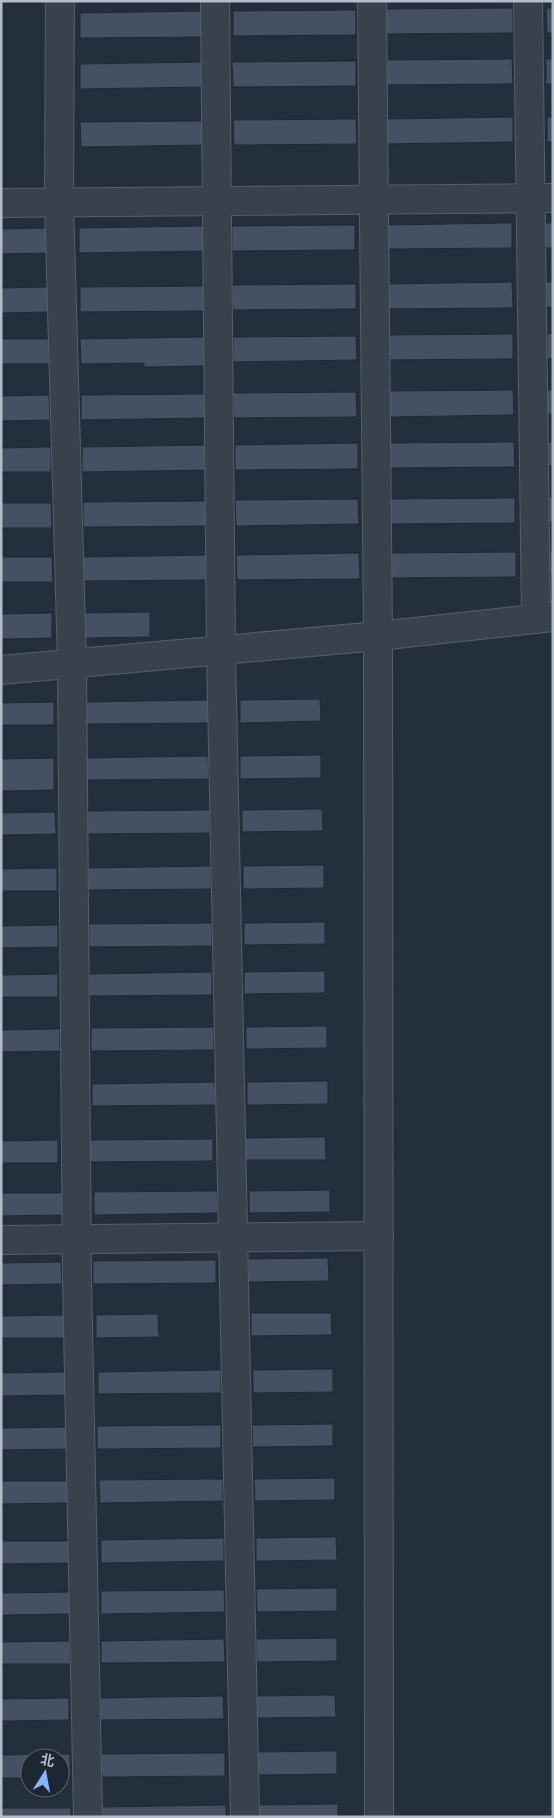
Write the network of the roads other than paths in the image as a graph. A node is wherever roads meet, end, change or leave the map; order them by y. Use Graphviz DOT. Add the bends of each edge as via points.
graph roads {
  1 [pos="60,1"];
  2 [pos="215,1"];
  3 [pos="372,1"];
  4 [pos="528,1"];
  5 [pos="542,198"];
  6 [pos="374,200"];
  7 [pos="217,201"];
  8 [pos="59,202"];
  9 [pos="1,203"];
  10 [pos="545,618"];
  11 [pos="378,636"];
  12 [pos="221,650"];
  13 [pos="72,664"];
  14 [pos="1,670"];
  15 [pos="379,1236"];
  16 [pos="233,1237"];
  17 [pos="77,1239"];
  18 [pos="1,1240"];
  19 [pos="88,1817"];
  20 [pos="245,1817"];
  21 [pos="379,1817"];
  1 -- 8 [label="street"];
  2 -- 7 [label="street"];
  3 -- 6 [label="street"];
  4 -- 5 [label="street"];
  5 -- 6 [label="street"];
  5 -- 10 [label="street"];
  6 -- 7 [label="street"];
  6 -- 11 [label="street"];
  7 -- 8 [label="street"];
  7 -- 12 [label="street"];
  8 -- 9 [label="street"];
  8 -- 13 [label="street"];
  10 -- 11 [label="street"];
  11 -- 12 [label="street"];
  11 -- 15 [label="street"];
  12 -- 13 [label="street"];
  12 -- 16 [label="street"];
  13 -- 14 [label="street"];
  13 -- 17 [label="street"];
  15 -- 16 [label="street"];
  15 -- 21 [label="street"];
  16 -- 17 [label="street"];
  16 -- 20 [label="street"];
  17 -- 18 [label="street"];
  17 -- 19 [label="street"];
}
